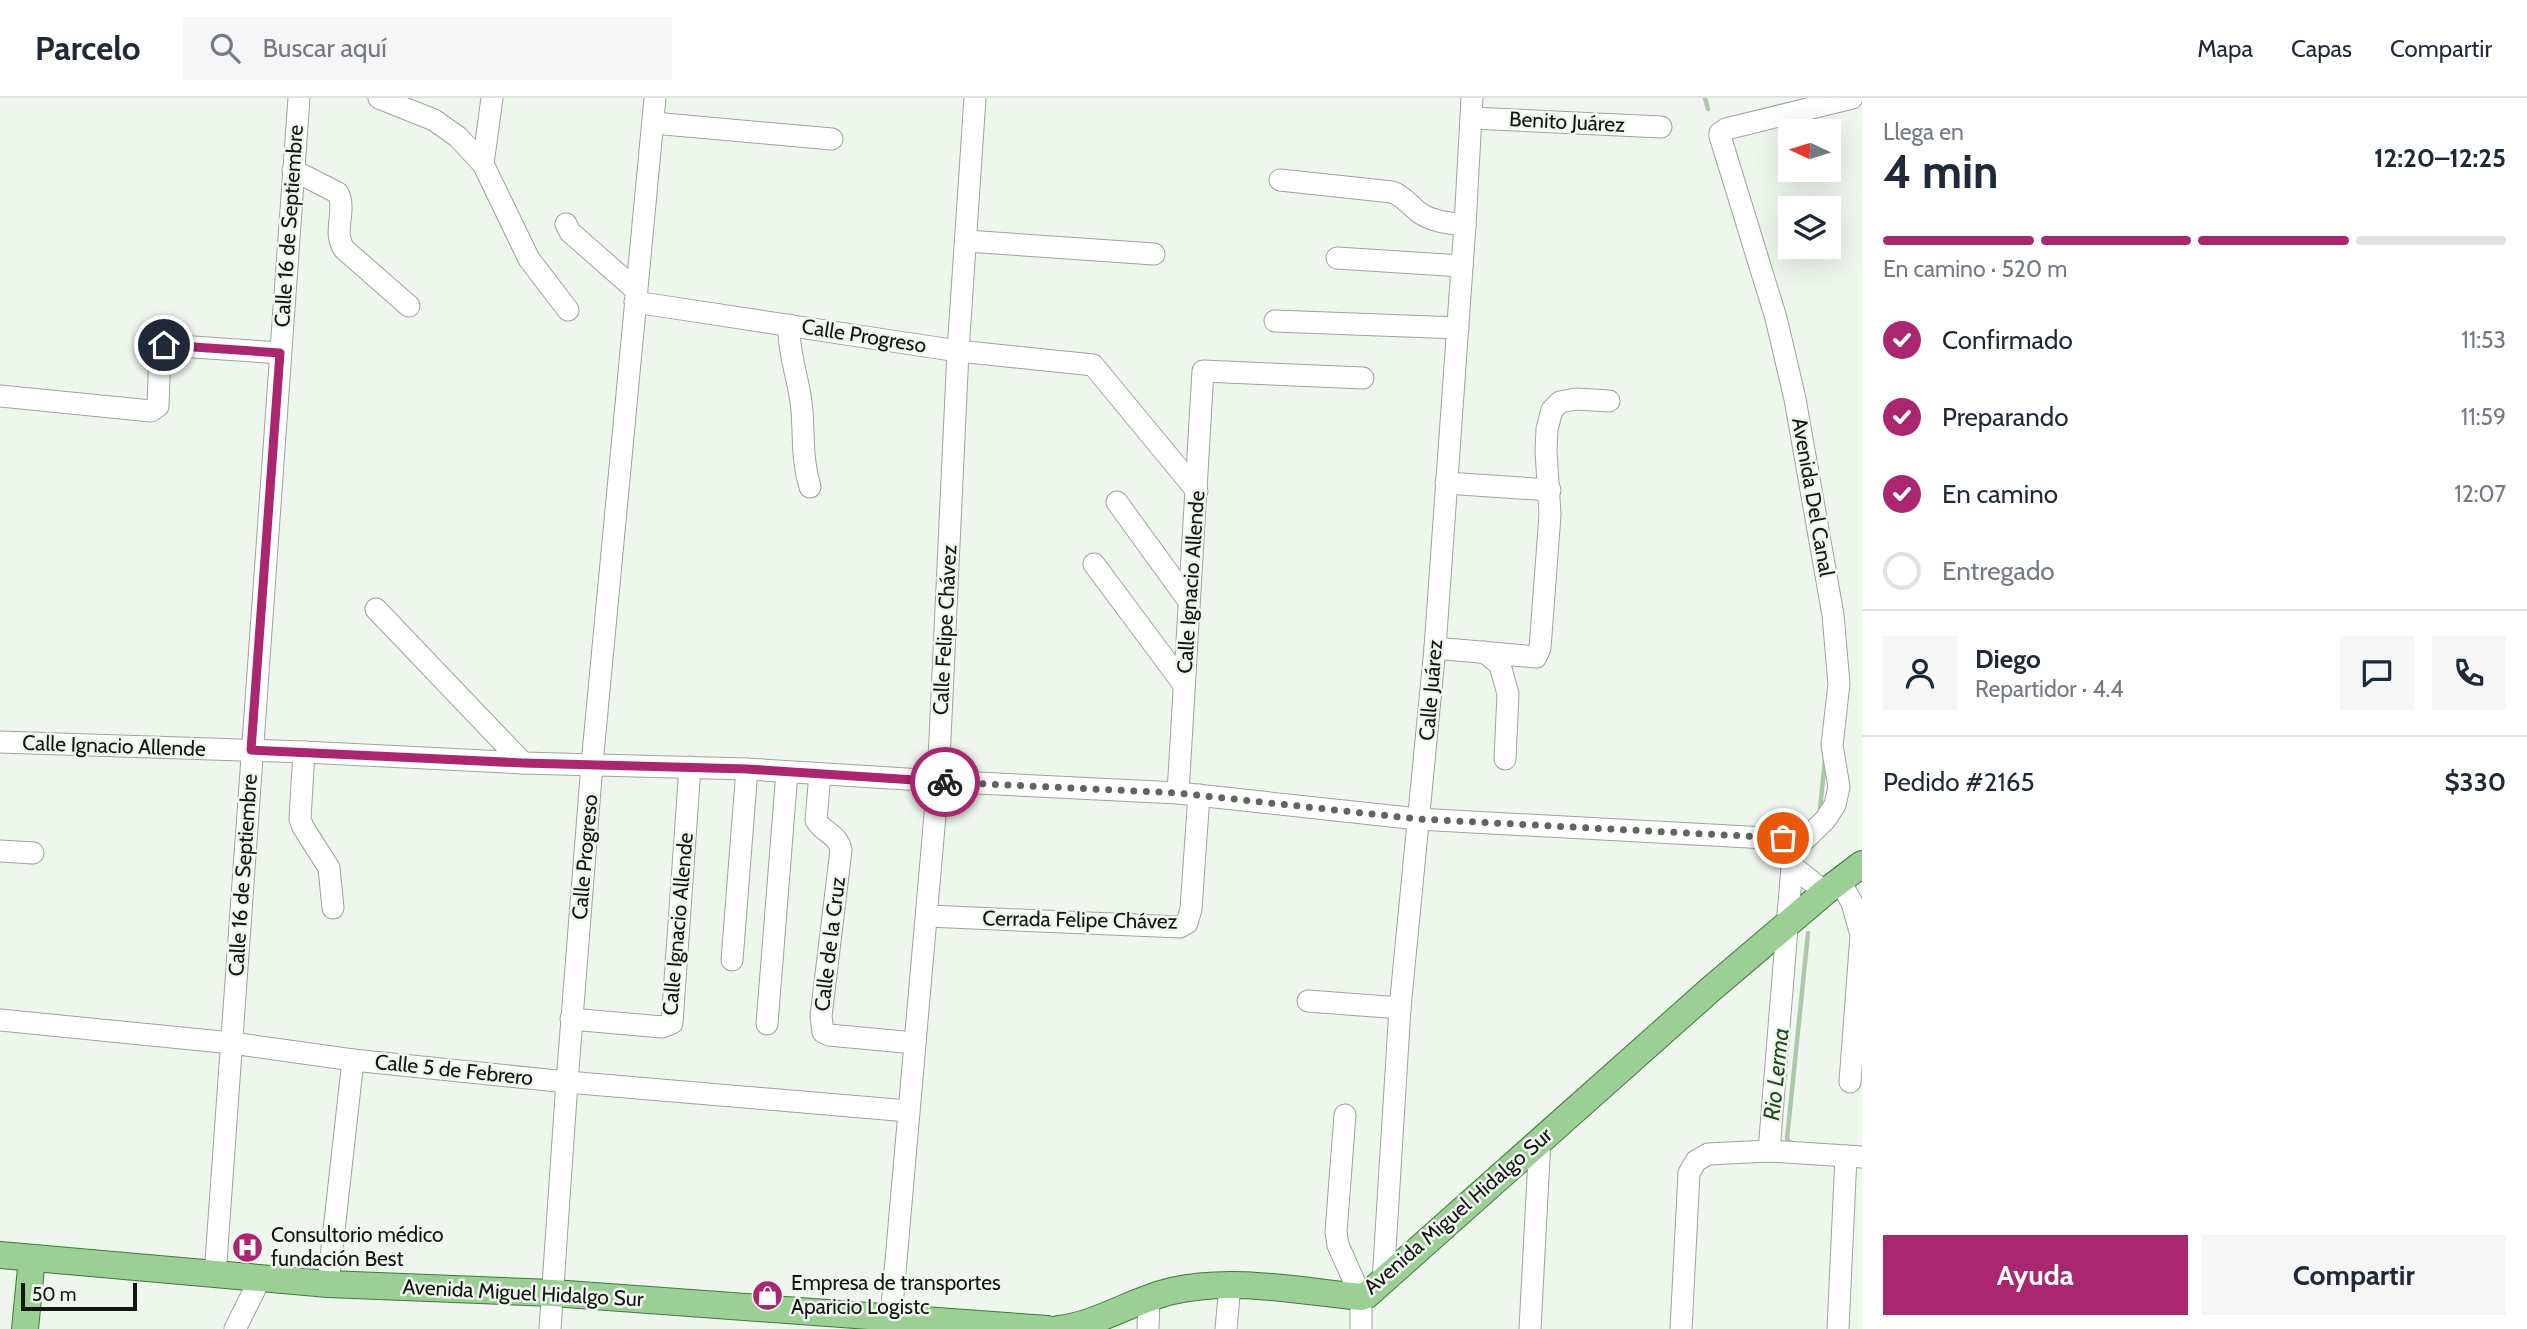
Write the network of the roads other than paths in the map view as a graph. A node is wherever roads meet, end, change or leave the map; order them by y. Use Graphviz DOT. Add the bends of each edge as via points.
graph roads {
  1 [pos="299,98"];
  2 [pos="379,98"];
  3 [pos="492,98"];
  4 [pos="655,98"];
  5 [pos="975,98"];
  6 [pos="1852,98"];
  7 [pos="1472,108"];
  8 [pos="653,123"];
  9 [pos="1661,127"];
  10 [pos="832,139"];
  11 [pos="483,164"];
  12 [pos="293,170"];
  13 [pos="1280,180"];
  14 [pos="566,224"];
  15 [pos="1465,225"];
  16 [pos="965,241"];
  17 [pos="1154,254"];
  18 [pos="1338,258"];
  19 [pos="1462,266"];
  20 [pos="636,296"];
  21 [pos="409,306"];
  22 [pos="568,310"];
  23 [pos="1275,321"];
  24 [pos="789,325"];
  25 [pos="1458,328"];
  26 [pos="958,351"];
  27 [pos="280,353"];
  28 [pos="1363,377"];
  29 [pos="0,396"];
  30 [pos="1609,401"];
  31 [pos="1446,483"];
  32 [pos="810,487"];
  33 [pos="1197,491"];
  34 [pos="1550,491"];
  35 [pos="1117,502"];
  36 [pos="1094,564"];
  37 [pos="1188,600"];
  38 [pos="376,609"];
  39 [pos="1435,648"];
  40 [pos="1485,652"];
  41 [pos="1184,685"];
  42 [pos="0,742"];
  43 [pos="251,750"];
  44 [pos="304,752"];
  45 [pos="1505,759"];
  46 [pos="523,763"];
  47 [pos="592,764"];
  48 [pos="690,767"];
  49 [pos="747,769"];
  50 [pos="787,772"];
  51 [pos="820,774"];
  52 [pos="938,781"];
  53 [pos="1189,794"];
  54 [pos="1418,819"];
  55 [pos="0,851"];
  56 [pos="33,853"];
  57 [pos="1790,853"];
  58 [pos="1862,864"];
  59 [pos="1833,886"];
  60 [pos="333,908"];
  61 [pos="927,916"];
  62 [pos="1788,922"];
  63 [pos="732,960"];
  64 [pos="1308,1001"];
  65 [pos="1400,1008"];
  66 [pos="571,1019"];
  67 [pos="0,1020"];
  68 [pos="767,1024"];
  69 [pos="232,1043"];
  70 [pos="915,1043"];
  71 [pos="353,1060"];
  72 [pos="566,1082"];
  73 [pos="1850,1082"];
  74 [pos="908,1111"];
  75 [pos="1345,1115"];
  76 [pos="1540,1139"];
  77 [pos="1769,1151"];
  78 [pos="1854,1157"];
  79 [pos="0,1255"];
  80 [pos="32,1258"];
  81 [pos="215,1276"];
  82 [pos="260,1279"];
  83 [pos="1383,1282"];
  84 [pos="328,1284"];
  85 [pos="1230,1285"];
  86 [pos="553,1293"];
  87 [pos="1361,1297"];
  88 [pos="1149,1298"];
  89 [pos="890,1323"];
  90 [pos="25,1329"];
  91 [pos="235,1329"];
  92 [pos="550,1329"];
  93 [pos="1047,1329"];
  94 [pos="1059,1329"];
  95 [pos="1148,1329"];
  96 [pos="1226,1329"];
  97 [pos="1361,1329"];
  98 [pos="1531,1329"];
  99 [pos="1681,1329"];
  100 [pos="1838,1329"];
  1 -- 12 [label="street, Calle 16 de Septiembre"];
  2 -- 11 [label="street" via="434,120"];
  3 -- 11 [label="street"];
  4 -- 8 [label="street, Calle Progreso"];
  5 -- 16 [label="street, Calle Felipe Chávez"];
  6 -- 57 [label="street, Avenida Del Canal" via="1720,133 1776,318 1795,399 1833,615 1839,684 1832,745 1838,796 1825,820"];
  7 -- 9 [label="street, Benito Juárez"];
  7 -- 15 [label="street, Calle Juárez"];
  8 -- 10 [label="street"];
  8 -- 20 [label="street, Calle Progreso"];
  11 -- 22 [label="street" via="529,259"];
  12 -- 21 [label="street" via="338,193 338,241"];
  12 -- 27 [label="street, Calle 16 de Septiembre"];
  13 -- 15 [label="street" via="1392,192 1422,214"];
  14 -- 20 [label="street"];
  15 -- 19 [label="street, Calle Juárez"];
  16 -- 17 [label="street"];
  16 -- 26 [label="street, Calle Felipe Chávez"];
  18 -- 19 [label="street"];
  19 -- 25 [label="street, Calle Juárez"];
  20 -- 24 [label="street, Calle Progreso"];
  20 -- 47 [label="street, Calle Progreso"];
  23 -- 25 [label="street"];
  24 -- 26 [label="street, Calle Progreso"];
  24 -- 32 [label="street" via="788,346 802,412 803,458"];
  25 -- 31 [label="street, Calle Juárez"];
  26 -- 33 [label="street, Calle Progreso" via="1093,365"];
  26 -- 52 [label="street, Calle Felipe Chávez"];
  27 -- 29 [label="street" via="164,345 159,353 158,406 151,411"];
  27 -- 43 [label="street, Calle 16 de Septiembre"];
  28 -- 33 [label="street, Calle Ignacio Allende" via="1203,372"];
  30 -- 34 [label="street" via="1576,399 1560,402 1552,410 1546,451"];
  31 -- 34 [label="street"];
  31 -- 39 [label="street, Calle Juárez"];
  33 -- 37 [label="street, Calle Ignacio Allende"];
  34 -- 40 [label="street" via="1539,652 1530,657"];
  35 -- 37 [label="street"];
  36 -- 41 [label="street"];
  37 -- 41 [label="street, Calle Ignacio Allende"];
  38 -- 46 [label="street"];
  39 -- 40 [label="street"];
  39 -- 54 [label="street, Calle Juárez"];
  40 -- 45 [label="street" via="1500,664 1508,694"];
  41 -- 53 [label="street, Calle Ignacio Allende"];
  42 -- 43 [label="street, Calle Ignacio Allende"];
  43 -- 44 [label="street, Calle Ignacio Allende"];
  43 -- 69 [label="street, Calle 16 de Septiembre"];
  44 -- 46 [label="street, Calle Ignacio Allende"];
  44 -- 60 [label="street" via="300,819 329,868"];
  46 -- 47 [label="street, Calle Ignacio Allende"];
  47 -- 48 [label="street, Calle Ignacio Allende"];
  47 -- 66 [label="street, Calle Progreso"];
  48 -- 49 [label="street, Calle Ignacio Allende"];
  48 -- 66 [label="street, Calle Ignacio Allende" via="672,1023 662,1027"];
  49 -- 50 [label="street, Calle Ignacio Allende"];
  49 -- 63 [label="street"];
  50 -- 51 [label="street, Calle Ignacio Allende"];
  50 -- 68 [label="street"];
  51 -- 52 [label="street, Calle Ignacio Allende"];
  51 -- 70 [label="street, Calle de la Cruz" via="816,820 837,839 841,850 823,1031"];
  52 -- 53 [label="street, Calle Ignacio Allende"];
  52 -- 61 [label="street, Calle Felipe Chávez"];
  53 -- 54 [label="street, Calle Ignacio Allende"];
  53 -- 61 [label="street, Cerrada Felipe Chávez" via="1191,909 1181,927"];
  54 -- 57 [label="street, Calle Ignacio Allende" via="1779,838"];
  54 -- 65 [label="street, Calle Juárez"];
  55 -- 56 [label="street"];
  57 -- 59 [label="street"];
  57 -- 62 [label="street"];
  58 -- 59 [label="main road, Avenida Miguel Hidalgo Sur"];
  59 -- 62 [label="main road, Avenida Miguel Hidalgo Sur"];
  59 -- 73 [label="street" via="1852,903 1861,934"];
  61 -- 70 [label="street, Calle Felipe Chávez"];
  62 -- 76 [label="main road, Avenida Miguel Hidalgo Sur"];
  62 -- 77 [label="street"];
  64 -- 65 [label="street"];
  65 -- 83 [label="street, Calle Juárez"];
  66 -- 72 [label="street, Calle Progreso"];
  67 -- 69 [label="street, Calle 5 de Febrero"];
  69 -- 71 [label="street, Calle 5 de Febrero"];
  69 -- 81 [label="street, Calle 16 de Septiembre"];
  70 -- 74 [label="street, Calle Felipe Chávez"];
  71 -- 72 [label="street, Calle 5 de Febrero"];
  71 -- 84 [label="street"];
  72 -- 74 [label="street, Calle 5 de Febrero"];
  72 -- 86 [label="street, Calle Progreso"];
  74 -- 89 [label="street, Calle Felipe Chávez"];
  75 -- 87 [label="street" via="1336,1232"];
  76 -- 83 [label="main road, Avenida Miguel Hidalgo Sur"];
  76 -- 98 [label="street"];
  77 -- 78 [label="street"];
  77 -- 99 [label="street" via="1708,1154 1691,1168"];
  78 -- 100 [label="street"];
  79 -- 80 [label="main road, Avenida Miguel Hidalgo Sur"];
  80 -- 81 [label="main road, Avenida Miguel Hidalgo Sur"];
  80 -- 90 [label="main road"];
  81 -- 82 [label="main road, Avenida Miguel Hidalgo Sur"];
  82 -- 84 [label="main road, Avenida Miguel Hidalgo Sur"];
  82 -- 91 [label="street"];
  83 -- 87 [label="main road, Avenida Miguel Hidalgo Sur"];
  84 -- 86 [label="main road, Avenida Miguel Hidalgo Sur"];
  85 -- 87 [label="main road, Avenida Miguel Hidalgo Sur"];
  85 -- 88 [label="main road, Avenida Miguel Hidalgo Sur" via="1197,1286"];
  85 -- 96 [label="street"];
  86 -- 89 [label="main road, Avenida Miguel Hidalgo Sur"];
  86 -- 92 [label="street, Calle Progreso"];
  87 -- 97 [label="street"];
  88 -- 94 [label="main road, Avenida Miguel Hidalgo Sur"];
  88 -- 95 [label="street"];
  89 -- 93 [label="main road, Avenida Miguel Hidalgo Sur"];
}
